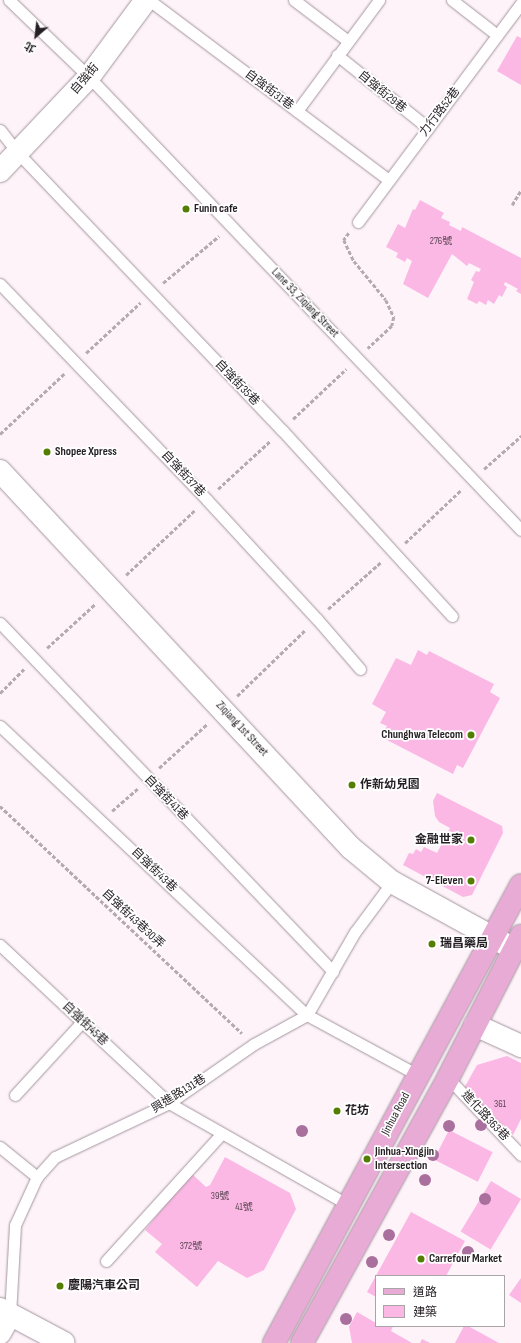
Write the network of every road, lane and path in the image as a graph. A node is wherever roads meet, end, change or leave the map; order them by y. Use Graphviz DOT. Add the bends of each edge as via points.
graph roads {
  1 [pos="9,0"];
  2 [pos="148,0"];
  3 [pos="294,0"];
  4 [pos="379,0"];
  5 [pos="452,0"];
  6 [pos="521,3"];
  7 [pos="497,35"];
  8 [pos="348,41"];
  9 [pos="337,55"];
  10 [pos="89,76"];
  11 [pos="297,111"];
  12 [pos="428,128"];
  13 [pos="0,130"];
  14 [pos="18,153"];
  15 [pos="0,171"];
  16 [pos="389,180"];
  17 [pos="521,190"];
  18 [pos="512,205"];
  19 [pos="358,222"];
  20 [pos="230,226"];
  21 [pos="0,284"];
  22 [pos="150,292"];
  23 [pos="392,326"];
  24 [pos="77,362"];
  25 [pos="0,434"];
  26 [pos="0,471"];
  27 [pos="521,530"];
  28 [pos="452,616"];
  29 [pos="0,623"];
  30 [pos="360,669"];
  31 [pos="0,726"];
  32 [pos="0,806"];
  33 [pos="392,882"];
  34 [pos="521,886"];
  35 [pos="493,939"];
  36 [pos="517,943"];
  37 [pos="0,945"];
  38 [pos="333,971"];
  39 [pos="307,1015"];
  40 [pos="82,1022"];
  41 [pos="475,1025"];
  42 [pos="254,1044"];
  43 [pos="521,1046"];
  44 [pos="418,1075"];
  45 [pos="448,1078"];
  46 [pos="15,1095"];
  47 [pos="169,1103"];
  48 [pos="221,1134"];
  49 [pos="0,1147"];
  50 [pos="521,1155"];
  51 [pos="37,1177"];
  52 [pos="347,1204"];
  53 [pos="106,1261"];
  54 [pos="3,1319"];
  55 [pos="64,1343"];
  56 [pos="274,1343"];
  57 [pos="302,1343"];
  1 -- 10 [label="lane, Lane 33, Ziqiang Street"];
  2 -- 10 [label="street, 自強街"];
  2 -- 11 [label="lane, 自強街31巷"];
  3 -- 8 [label="lane"];
  4 -- 8 [label="lane"];
  5 -- 7 [label="lane"];
  6 -- 7 [label="lane, 力行路52巷"];
  7 -- 12 [label="lane, 力行路52巷"];
  8 -- 9 [label="lane"];
  9 -- 11 [label="lane"];
  9 -- 12 [label="lane, 自強街29巷"];
  10 -- 14 [label="street, 自強街"];
  10 -- 20 [label="lane, Lane 33, Ziqiang Street"];
  11 -- 16 [label="lane, 自強街31巷"];
  12 -- 16 [label="lane, 力行路52巷"];
  13 -- 14 [label="lane, 自強街35巷"];
  14 -- 15 [label="street, 自強街"];
  14 -- 22 [label="lane, 自強街35巷"];
  16 -- 19 [label="lane, 力行路52巷"];
  17 -- 18 [label="path"];
  19 -- 23 [label="path" via="344,240 363,274 386,300 394,317"];
  20 -- 22 [label="path"];
  20 -- 27 [label="lane, Lane 33, Ziqiang Street"];
  21 -- 24 [label="lane, 自強街37巷"];
  22 -- 24 [label="path"];
  22 -- 28 [label="lane, 自強街35巷"];
  24 -- 25 [label="path"];
  24 -- 30 [label="lane, 自強街37巷" via="312,613"];
  26 -- 33 [label="street, Ziqiang 1st Street" via="351,848"];
  29 -- 38 [label="lane, 自強街41巷"];
  31 -- 39 [label="lane, 自強街43巷"];
  32 -- 42 [label="path, 自強街43巷30弄"];
  33 -- 35 [label="street, Ziqiang 1st Street"];
  33 -- 38 [label="lane" via="355,932"];
  34 -- 35 [label="main road, Jinhua Road"];
  35 -- 36 [label="street, Ziqiang 1st Street"];
  35 -- 44 [label="main road, Jinhua Road"];
  36 -- 41 [label="main road"];
  37 -- 40 [label="lane, 自強街45巷"];
  38 -- 39 [label="lane"];
  39 -- 42 [label="lane, 興進路131巷"];
  39 -- 44 [label="lane, 自強街43巷"];
  40 -- 46 [label="lane"];
  40 -- 47 [label="lane, 自強街45巷"];
  41 -- 43 [label="street"];
  41 -- 45 [label="main road"];
  42 -- 47 [label="lane, 興進路131巷"];
  44 -- 52 [label="main road, Jinhua Road"];
  45 -- 50 [label="lane, 進化路363巷"];
  45 -- 57 [label="main road"];
  47 -- 48 [label="lane, 自強街45巷"];
  47 -- 51 [label="lane, 興進路131巷" via="55,1156"];
  48 -- 52 [label="lane, 自強街45巷"];
  48 -- 53 [label="lane"];
  49 -- 51 [label="lane"];
  51 -- 54 [label="lane, 興進路131巷" via="15,1225"];
  52 -- 56 [label="main road, Jinhua Road"];
  54 -- 55 [label="street"];
}
